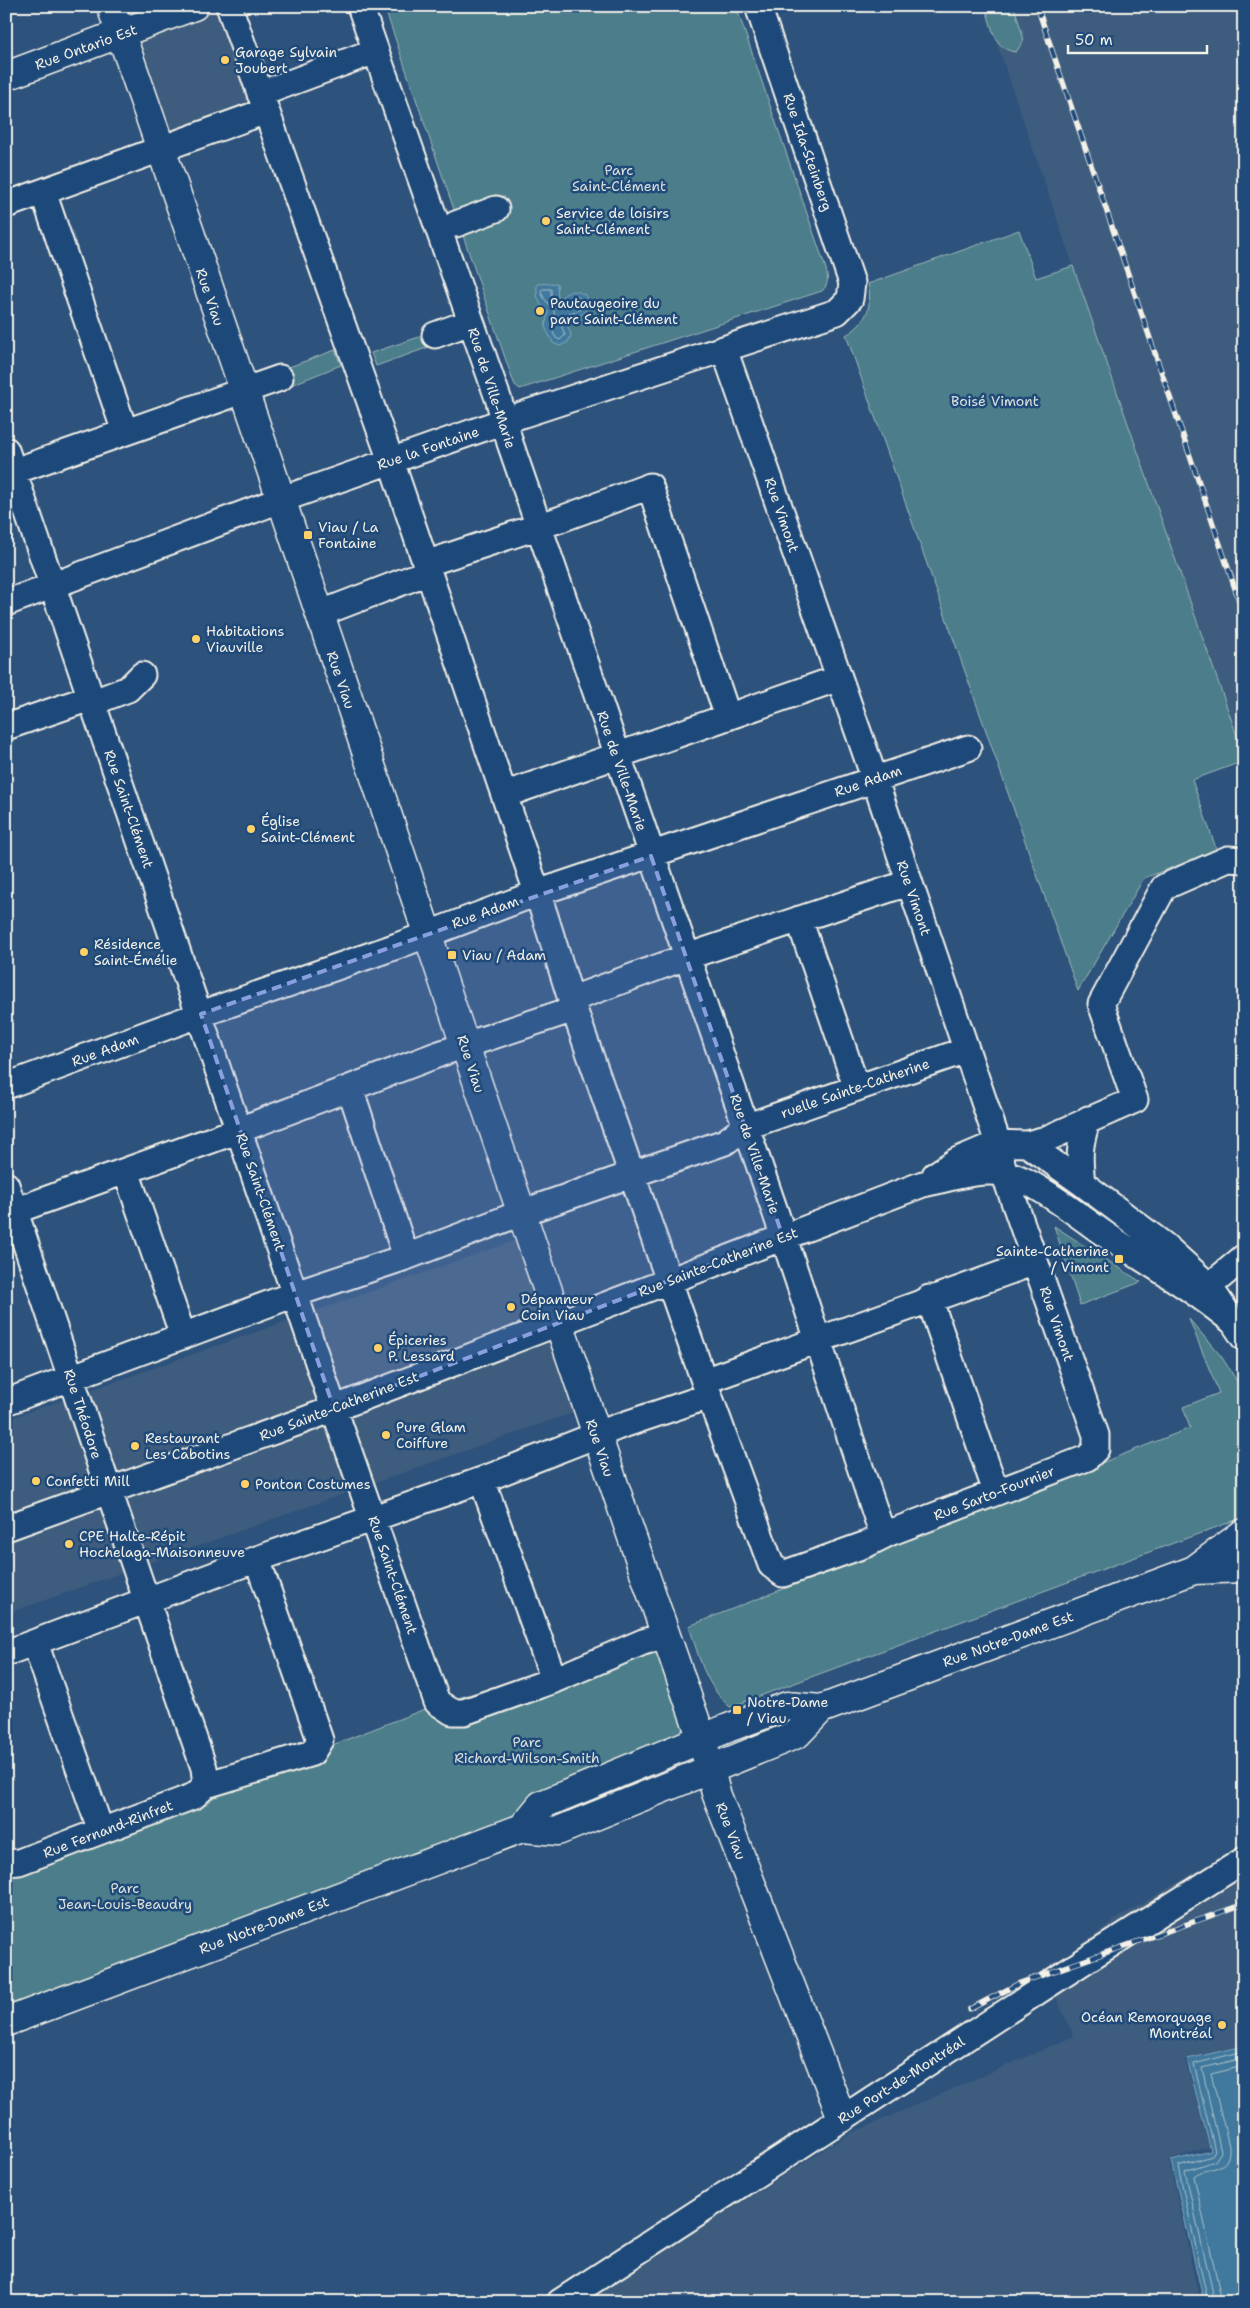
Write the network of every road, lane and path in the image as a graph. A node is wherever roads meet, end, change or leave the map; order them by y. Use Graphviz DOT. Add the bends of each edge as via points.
graph roads {
  1 [pos="111,6"];
  2 [pos="194,6"];
  3 [pos="229,6"];
  4 [pos="360,6"];
  5 [pos="758,6"];
  6 [pos="121,35"];
  7 [pos="375,51"];
  8 [pos="6,76"];
  9 [pos="263,102"];
  10 [pos="160,151"];
  11 [pos="43,192"];
  12 [pos="6,205"];
  13 [pos="496,209"];
  14 [pos="456,224"];
  15 [pos="850,300"];
  16 [pos="470,322"];
  17 [pos="435,335"];
  18 [pos="724,349"];
  19 [pos="280,378"];
  20 [pos="242,391"];
  21 [pos="504,421"];
  22 [pos="125,432"];
  23 [pos="391,462"];
  24 [pos="9,465"];
  25 [pos="280,500"];
  26 [pos="539,526"];
  27 [pos="427,568"];
  28 [pos="52,586"];
  29 [pos="6,603"];
  30 [pos="319,614"];
  31 [pos="142,675"];
  32 [pos="839,678"];
  33 [pos="90,700"];
  34 [pos="728,717"];
  35 [pos="6,728"];
  36 [pos="968,748"];
  37 [pos="617,757"];
  38 [pos="874,778"];
  39 [pos="504,795"];
  40 [pos="651,856"];
  41 [pos="1244,860"];
  42 [pos="908,883"];
  43 [pos="537,893"];
  44 [pos="799,919"];
  45 [pos="428,934"];
  46 [pos="686,957"];
  47 [pos="573,1004"];
  48 [pos="201,1014"];
  49 [pos="465,1046"];
  50 [pos="966,1050"];
  51 [pos="6,1086"];
  52 [pos="856,1086"];
  53 [pos="350,1088"];
  54 [pos="1088,1119"];
  55 [pos="745,1127"];
  56 [pos="239,1130"];
  57 [pos="998,1143"];
  58 [pos="1027,1144"];
  59 [pos="126,1171"];
  60 [pos="632,1173"];
  61 [pos="1004,1173"];
  62 [pos="1082,1183"];
  63 [pos="923,1184"];
  64 [pos="6,1185"];
  65 [pos="10,1212"];
  66 [pos="521,1213"];
  67 [pos="783,1237"];
  68 [pos="406,1257"];
  69 [pos="1244,1257"];
  70 [pos="1035,1262"];
  71 [pos="669,1281"];
  72 [pos="1205,1290"];
  73 [pos="296,1294"];
  74 [pos="929,1298"];
  75 [pos="558,1324"];
  76 [pos="1238,1329"];
  77 [pos="182,1336"];
  78 [pos="817,1340"];
  79 [pos="71,1377"];
  80 [pos="707,1389"];
  81 [pos="6,1402"];
  82 [pos="334,1409"];
  83 [pos="596,1435"];
  84 [pos="1096,1449"];
  85 [pos="482,1480"];
  86 [pos="108,1491"];
  87 [pos="996,1492"];
  88 [pos="373,1519"];
  89 [pos="6,1528"];
  90 [pos="888,1533"];
  91 [pos="1244,1533"];
  92 [pos="256,1559"];
  93 [pos="1244,1568"];
  94 [pos="1194,1570"];
  95 [pos="146,1600"];
  96 [pos="664,1636"];
  97 [pos="35,1643"];
  98 [pos="6,1653"];
  99 [pos="554,1680"];
  100 [pos="821,1709"];
  101 [pos="702,1739"];
  102 [pos="710,1768"];
  103 [pos="206,1785"];
  104 [pos="522,1828"];
  105 [pos="101,1831"];
  106 [pos="1244,1860"];
  107 [pos="6,1863"];
  108 [pos="6,2022"];
  109 [pos="842,2118"];
  110 [pos="560,2302"];
  1 -- 6 [label="main road, Rue Viau"];
  2 -- 6 [label="main road, Rue Ontario Est"];
  3 -- 9 [label="street"];
  4 -- 7 [label="street, Rue de Ville-Marie"];
  5 -- 15 [label="street, Rue Ida-Steinberg" via="852,283"];
  6 -- 8 [label="main road, Rue Ontario Est"];
  6 -- 10 [label="main road, Rue Viau"];
  7 -- 9 [label="street"];
  7 -- 16 [label="street, Rue de Ville-Marie"];
  9 -- 10 [label="street"];
  9 -- 23 [label="street"];
  10 -- 11 [label="street"];
  10 -- 20 [label="main road, Rue Viau"];
  11 -- 12 [label="street"];
  11 -- 22 [label="street"];
  13 -- 14 [label="street"];
  15 -- 18 [label="street, Rue la Fontaine" via="837,312"];
  16 -- 17 [label="street"];
  16 -- 21 [label="street, Rue de Ville-Marie"];
  18 -- 21 [label="street, Rue la Fontaine"];
  18 -- 32 [label="street, Rue Vimont"];
  19 -- 20 [label="street"];
  20 -- 22 [label="street"];
  20 -- 25 [label="main road, Rue Viau"];
  21 -- 23 [label="street, Rue la Fontaine"];
  21 -- 26 [label="street, Rue de Ville-Marie"];
  22 -- 24 [label="street"];
  23 -- 25 [label="street, Rue la Fontaine"];
  23 -- 27 [label="street"];
  24 -- 28 [label="street, Rue Saint-Clément"];
  25 -- 28 [label="street, Rue la Fontaine"];
  25 -- 30 [label="main road, Rue Viau"];
  26 -- 27 [label="street"];
  26 -- 34 [label="street" via="650,486"];
  26 -- 37 [label="street, Rue de Ville-Marie"];
  27 -- 30 [label="street"];
  27 -- 39 [label="street"];
  28 -- 29 [label="street, Rue la Fontaine"];
  28 -- 33 [label="street, Rue Saint-Clément"];
  30 -- 45 [label="main road, Rue Viau"];
  31 -- 33 [label="street" via="128,689"];
  32 -- 34 [label="street"];
  32 -- 38 [label="street, Rue Vimont"];
  33 -- 35 [label="street"];
  33 -- 48 [label="street, Rue Saint-Clément"];
  34 -- 37 [label="street"];
  36 -- 38 [label="street, Rue Adam"];
  37 -- 39 [label="street"];
  37 -- 40 [label="street, Rue de Ville-Marie"];
  38 -- 40 [label="street, Rue Adam"];
  38 -- 42 [label="street, Rue Vimont"];
  39 -- 43 [label="street"];
  40 -- 43 [label="street, Rue Adam"];
  40 -- 46 [label="street, Rue de Ville-Marie"];
  41 -- 54 [label="street" via="1228,859 1164,887 1101,1004 1134,1100"];
  42 -- 44 [label="street"];
  42 -- 50 [label="street, Rue Vimont"];
  43 -- 45 [label="street, Rue Adam"];
  43 -- 47 [label="street"];
  44 -- 46 [label="street"];
  44 -- 52 [label="street"];
  45 -- 48 [label="street, Rue Adam"];
  45 -- 49 [label="main road, Rue Viau"];
  46 -- 47 [label="street"];
  46 -- 55 [label="street, Rue de Ville-Marie"];
  47 -- 49 [label="street"];
  47 -- 60 [label="street"];
  48 -- 51 [label="street, Rue Adam"];
  48 -- 56 [label="street, Rue Saint-Clément"];
  49 -- 53 [label="street"];
  49 -- 66 [label="main road, Rue Viau"];
  50 -- 52 [label="street, ruelle Sainte-Catherine"];
  50 -- 57 [label="street, Rue Vimont"];
  52 -- 55 [label="street, ruelle Sainte-Catherine"];
  53 -- 56 [label="street"];
  53 -- 68 [label="street"];
  54 -- 58 [label="street" via="1046,1139"];
  54 -- 62 [label="street" via="1079,1157"];
  55 -- 60 [label="street, ruelle Sainte-Catherine" via="725,1142"];
  55 -- 67 [label="street, Rue de Ville-Marie"];
  56 -- 59 [label="street"];
  56 -- 73 [label="street, Rue Saint-Clément"];
  57 -- 58 [label="street, Rue Sainte-Catherine Est"];
  57 -- 61 [label="street, Rue Vimont"];
  57 -- 63 [label="street, Rue Sainte-Catherine Est" via="958,1160"];
  58 -- 62 [label="street, Rue Sainte-Catherine Est"];
  59 -- 65 [label="street"];
  59 -- 77 [label="street"];
  60 -- 66 [label="street, ruelle Sainte-Catherine"];
  60 -- 71 [label="street"];
  61 -- 63 [label="street, Rue Sainte-Catherine Est" via="983,1172"];
  61 -- 70 [label="street, Rue Vimont"];
  61 -- 72 [label="street, Rue Sainte-Catherine Est" via="1034,1186"];
  62 -- 72 [label="street, Rue Sainte-Catherine Est" via="1165,1246"];
  63 -- 67 [label="street, Rue Sainte-Catherine Est"];
  64 -- 65 [label="street, Rue Théodore"];
  65 -- 79 [label="street, Rue Théodore"];
  66 -- 68 [label="street, ruelle Sainte-Catherine"];
  66 -- 75 [label="main road, Rue Viau"];
  67 -- 71 [label="street, Rue Sainte-Catherine Est"];
  67 -- 78 [label="street, Rue de Ville-Marie"];
  68 -- 73 [label="street, ruelle Sainte-Catherine"];
  69 -- 72 [label="street"];
  70 -- 74 [label="street"];
  70 -- 84 [label="street, Rue Vimont" via="1096,1435"];
  71 -- 75 [label="street, Rue Sainte-Catherine Est"];
  71 -- 80 [label="street"];
  72 -- 76 [label="street, Rue Sainte-Catherine Est"];
  73 -- 77 [label="street, ruelle Sainte-Catherine"];
  73 -- 82 [label="street, Rue Saint-Clément"];
  74 -- 78 [label="street"];
  74 -- 87 [label="street"];
  75 -- 82 [label="street, Rue Sainte-Catherine Est"];
  75 -- 83 [label="main road, Rue Viau"];
  77 -- 79 [label="street, ruelle Sainte-Catherine"];
  78 -- 80 [label="street"];
  78 -- 90 [label="street, Rue de Ville-Marie" via="880,1524"];
  79 -- 81 [label="street, ruelle Sainte-Catherine"];
  79 -- 86 [label="street, Rue Théodore"];
  80 -- 83 [label="street"];
  80 -- 90 [label="street, Rue Sarto-Fournier" via="771,1565 783,1574 867,1544"];
  82 -- 86 [label="street, Rue Sainte-Catherine Est"];
  82 -- 88 [label="street, Rue Saint-Clément"];
  83 -- 85 [label="street"];
  83 -- 96 [label="main road, Rue Viau"];
  84 -- 87 [label="street, Rue Sarto-Fournier" via="1087,1458"];
  85 -- 88 [label="street"];
  85 -- 99 [label="street"];
  86 -- 89 [label="street, Rue Sainte-Catherine Est"];
  86 -- 95 [label="street, Rue Théodore"];
  87 -- 90 [label="street, Rue Sarto-Fournier"];
  88 -- 92 [label="street"];
  88 -- 99 [label="street, Rue Saint-Clément" via="434,1694 443,1707 452,1712 464,1712"];
  91 -- 94 [label="main road, Rue Notre-Dame Est"];
  92 -- 95 [label="street"];
  92 -- 103 [label="street, Rue Fernand-Rinfret" via="320,1740 312,1753"];
  93 -- 94 [label="main road, Rue Notre-Dame Est"];
  94 -- 100 [label="main road, Rue Notre-Dame Est"];
  95 -- 97 [label="street"];
  95 -- 103 [label="street, Rue Théodore" via="204,1768"];
  96 -- 99 [label="street, Rue Saint-Clément"];
  96 -- 101 [label="main road, Rue Viau"];
  97 -- 98 [label="street"];
  97 -- 105 [label="street"];
  100 -- 101 [label="main road, Rue Notre-Dame Est" via="787,1706"];
  100 -- 102 [label="main road, Rue Notre-Dame Est" via="797,1734"];
  101 -- 102 [label="main road, Rue Viau"];
  101 -- 104 [label="main road, Rue Notre-Dame Est" via="540,1805"];
  102 -- 104 [label="main road, Rue Notre-Dame Est" via="558,1831"];
  102 -- 109 [label="main road, Rue Viau" via="716,1793"];
  103 -- 105 [label="street, Rue Fernand-Rinfret" via="194,1796"];
  104 -- 108 [label="main road, Rue Notre-Dame Est"];
  105 -- 107 [label="street, Rue Fernand-Rinfret" via="20,1862"];
  106 -- 109 [label="street, Rue Port-de-Montréal"];
  109 -- 110 [label="street, Rue Port-de-Montréal"];
}
